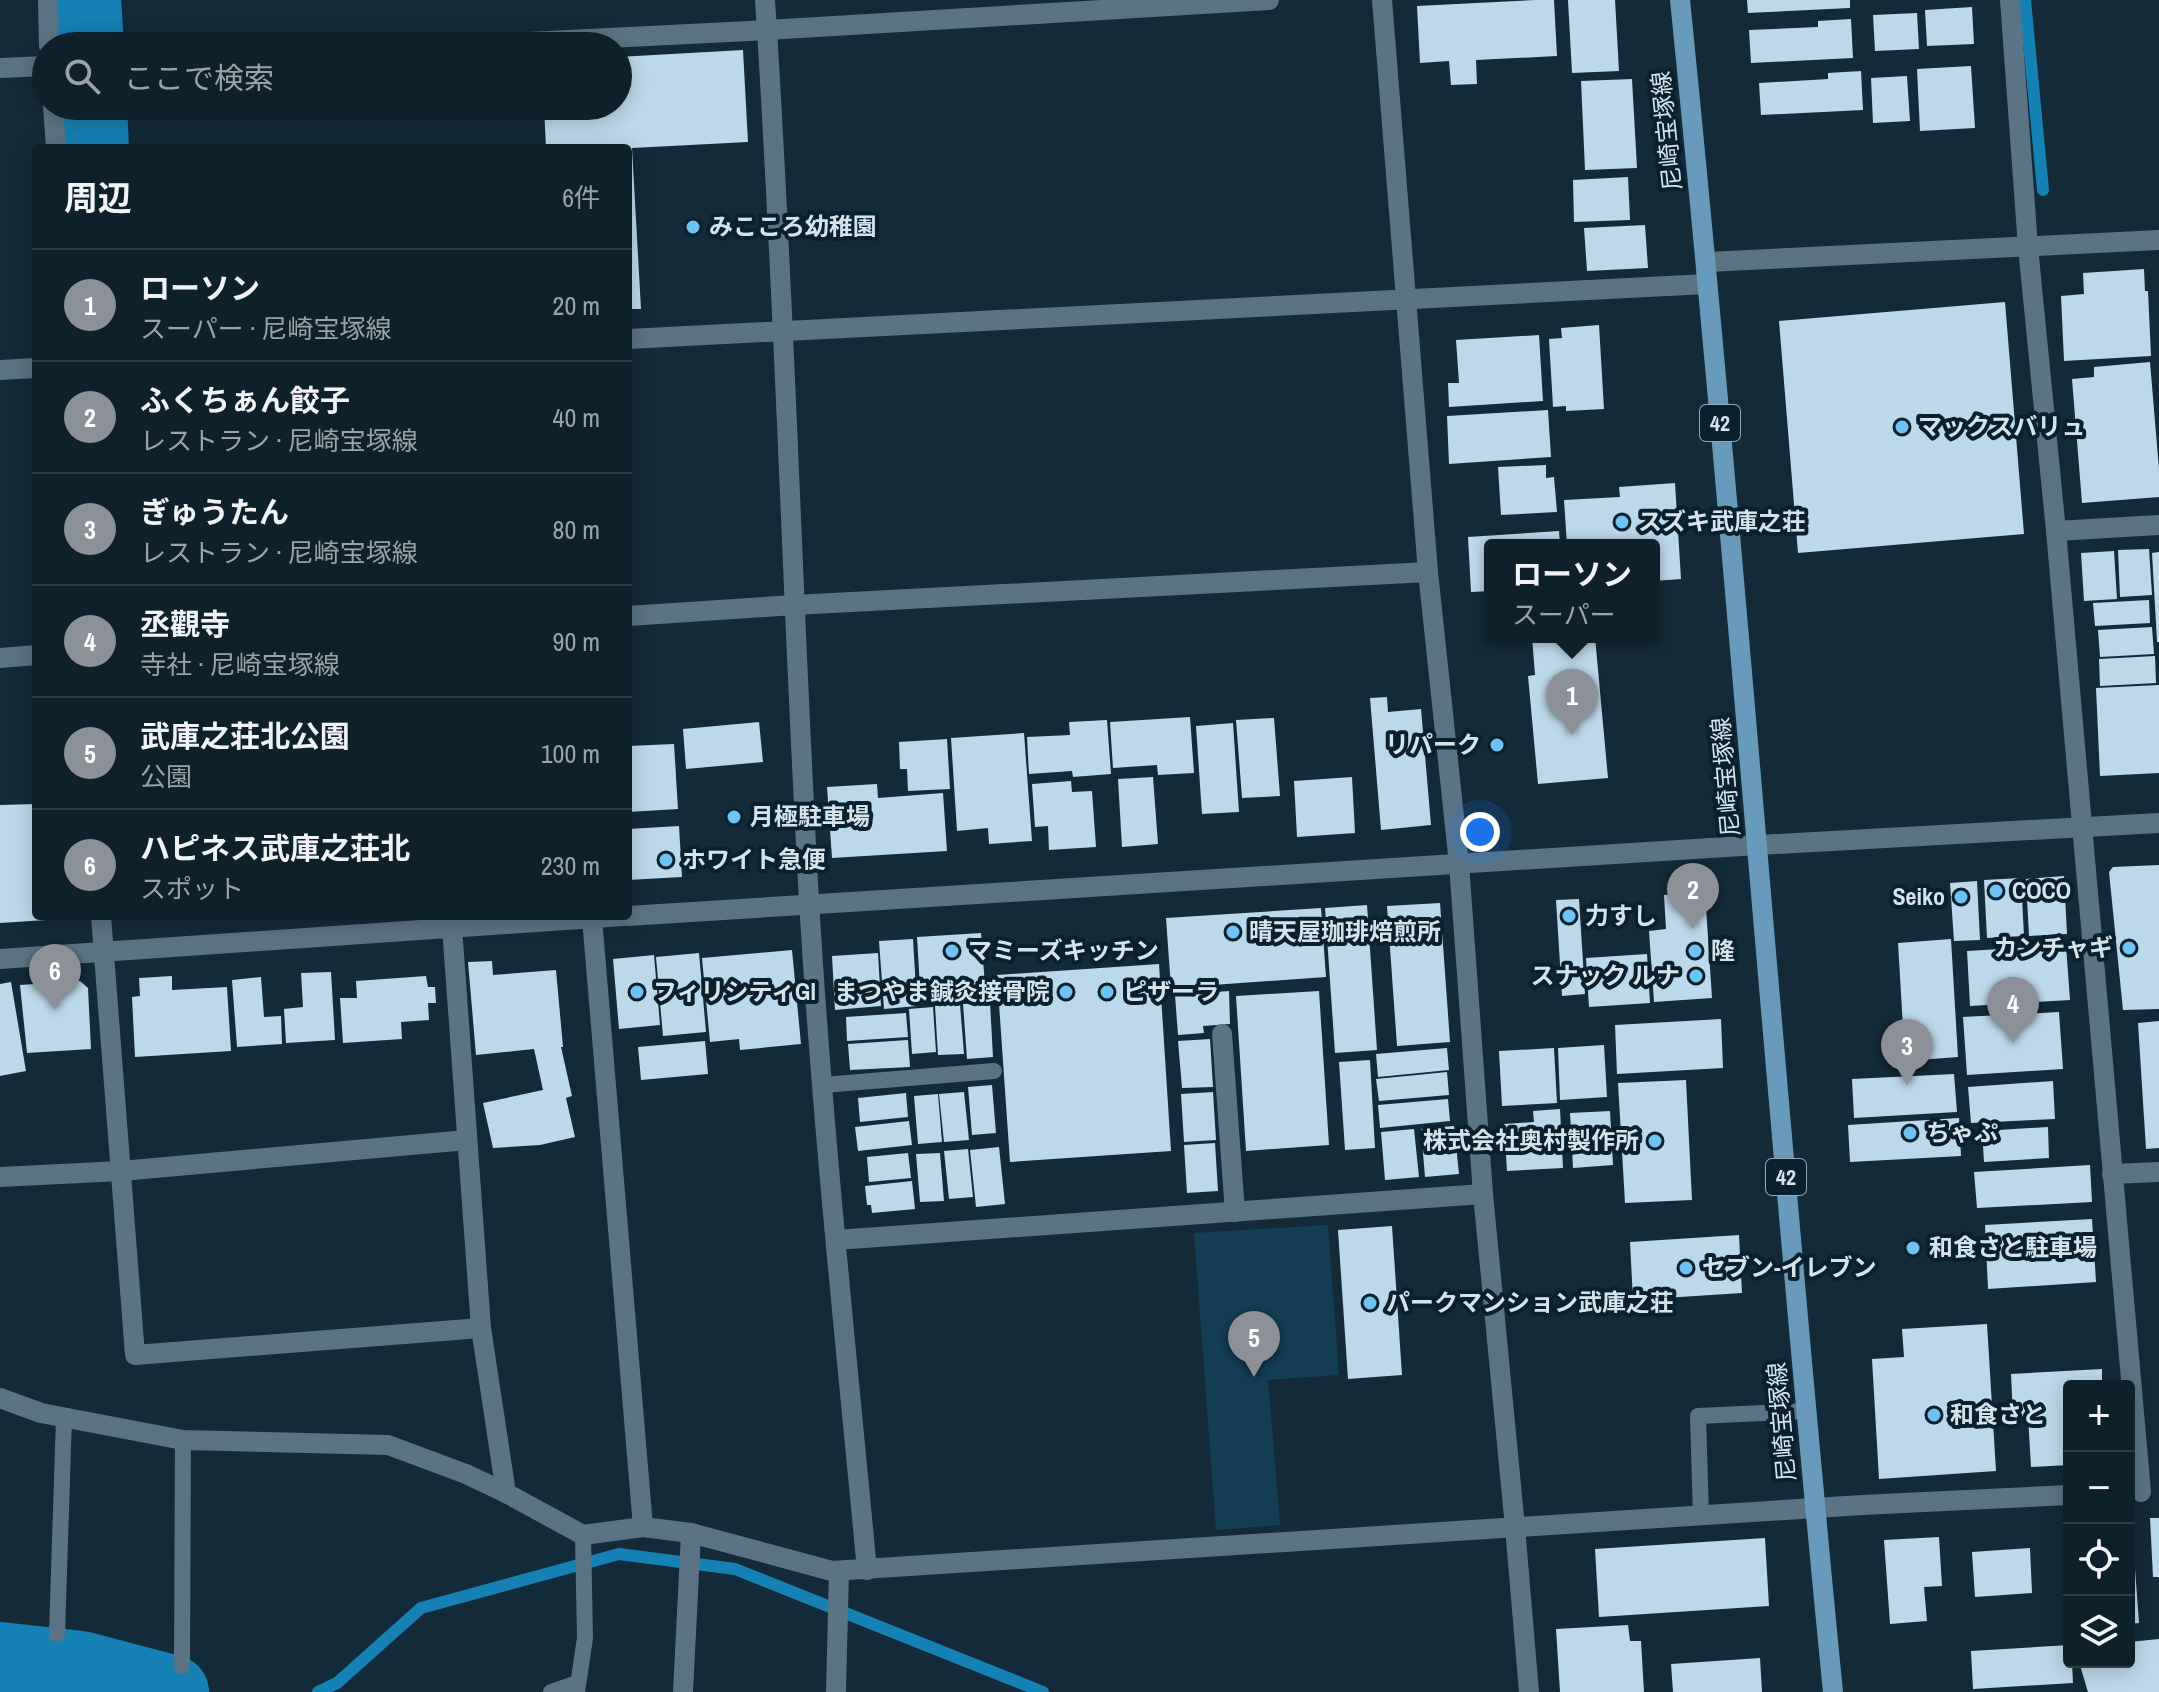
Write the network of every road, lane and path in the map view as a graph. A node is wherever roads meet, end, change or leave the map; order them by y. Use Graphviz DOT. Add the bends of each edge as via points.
graph roads {
  1 [pos="48,0"];
  2 [pos="765,0"];
  3 [pos="1269,0"];
  4 [pos="1382,0"];
  5 [pos="1680,0"];
  6 [pos="2010,0"];
  7 [pos="767,30"];
  8 [pos="49,32"];
  9 [pos="632,37"];
  10 [pos="32,67"];
  11 [pos="0,68"];
  12 [pos="54,120"];
  13 [pos="56,144"];
  14 [pos="2159,240"];
  15 [pos="2028,247"];
  16 [pos="1707,262"];
  17 [pos="1707,284"];
  18 [pos="1406,299"];
  19 [pos="783,331"];
  20 [pos="632,339"];
  21 [pos="32,368"];
  22 [pos="0,370"];
  23 [pos="2159,525"];
  24 [pos="2056,531"];
  25 [pos="1428,572"];
  26 [pos="794,605"];
  27 [pos="632,616"];
  28 [pos="32,655"];
  29 [pos="0,658"];
  30 [pos="2159,823"];
  31 [pos="2082,828"];
  32 [pos="1758,845"];
  33 [pos="1459,864"];
  34 [pos="809,905"];
  35 [pos="632,916"];
  36 [pos="101,920"];
  37 [pos="561,920"];
  38 [pos="592,920"];
  39 [pos="452,927"];
  40 [pos="104,950"];
  41 [pos="0,959"];
  42 [pos="1222,1034"];
  43 [pos="994,1071"];
  44 [pos="823,1085"];
  45 [pos="467,1140"];
  46 [pos="121,1171"];
  47 [pos="2159,1172"];
  48 [pos="2112,1174"];
  49 [pos="0,1177"];
  50 [pos="1483,1194"];
  51 [pos="1235,1212"];
  52 [pos="836,1240"];
  53 [pos="481,1328"];
  54 [pos="0,1398"];
  55 [pos="1807,1411"];
  56 [pos="64,1418"];
  57 [pos="183,1440"];
  58 [pos="2143,1491"];
  59 [pos="506,1493"];
  60 [pos="2063,1495"];
  61 [pos="1815,1509"];
  62 [pos="1701,1516"];
  63 [pos="643,1527"];
  64 [pos="1515,1527"];
  65 [pos="582,1544"];
  66 [pos="690,1552"];
  67 [pos="867,1570"];
  68 [pos="839,1582"];
  69 [pos="57,1634"];
  70 [pos="182,1666"];
  71 [pos="577,1688"];
  72 [pos="551,1692"];
  73 [pos="683,1692"];
  74 [pos="836,1692"];
  75 [pos="1529,1692"];
  76 [pos="1833,1692"];
  1 -- 8 [label="street"];
  2 -- 7 [label="street"];
  3 -- 7 [label="street"];
  4 -- 18 [label="street"];
  5 -- 16 [label="main road, 尼崎宝塚線 / 42"];
  6 -- 15 [label="street"];
  7 -- 9 [label="street"];
  7 -- 19 [label="street"];
  10 -- 11 [label="street"];
  12 -- 13 [label="street"];
  14 -- 15 [label="street"];
  15 -- 16 [label="street"];
  15 -- 24 [label="street"];
  16 -- 17 [label="main road, 尼崎宝塚線 / 42"];
  17 -- 18 [label="street"];
  17 -- 32 [label="main road, 尼崎宝塚線 / 42"];
  18 -- 19 [label="street"];
  18 -- 25 [label="street"];
  19 -- 20 [label="street"];
  19 -- 26 [label="street"];
  21 -- 22 [label="street"];
  23 -- 24 [label="street"];
  24 -- 31 [label="street"];
  25 -- 26 [label="street"];
  25 -- 33 [label="street"];
  26 -- 27 [label="street"];
  26 -- 34 [label="street"];
  28 -- 29 [label="street"];
  30 -- 31 [label="street"];
  31 -- 32 [label="street"];
  31 -- 48 [label="street"];
  32 -- 33 [label="street"];
  32 -- 55 [label="main road, 尼崎宝塚線 / 42"];
  33 -- 34 [label="street"];
  33 -- 50 [label="street"];
  34 -- 35 [label="street"];
  34 -- 44 [label="street"];
  36 -- 40 [label="street"];
  37 -- 39 [label="street"];
  38 -- 63 [label="street"];
  39 -- 40 [label="street"];
  39 -- 45 [label="street"];
  40 -- 41 [label="street"];
  40 -- 46 [label="street"];
  42 -- 51 [label="street"];
  43 -- 44 [label="lane"];
  44 -- 52 [label="street"];
  45 -- 46 [label="street"];
  45 -- 53 [label="street"];
  46 -- 49 [label="street"];
  46 -- 53 [label="street" via="135,1355"];
  47 -- 48 [label="street"];
  48 -- 58 [label="street"];
  50 -- 51 [label="street"];
  50 -- 64 [label="street"];
  51 -- 52 [label="street"];
  52 -- 67 [label="street"];
  53 -- 59 [label="street"];
  54 -- 56 [label="street"];
  55 -- 61 [label="main road, 尼崎宝塚線 / 42"];
  55 -- 62 [label="lane" via="1698,1416"];
  56 -- 57 [label="street"];
  56 -- 69 [label="lane"];
  57 -- 59 [label="street" via="388,1445"];
  57 -- 70 [label="lane"];
  59 -- 65 [label="street"];
  60 -- 61 [label="street"];
  61 -- 62 [label="street"];
  61 -- 76 [label="main road, 尼崎宝塚線 / 42"];
  62 -- 64 [label="street"];
  63 -- 65 [label="street"];
  63 -- 66 [label="street"];
  64 -- 67 [label="street"];
  64 -- 75 [label="street"];
  65 -- 71 [label="lane" via="585,1638"];
  66 -- 68 [label="street"];
  66 -- 73 [label="street"];
  67 -- 68 [label="street"];
  68 -- 74 [label="street"];
  71 -- 72 [label="lane"];
}
